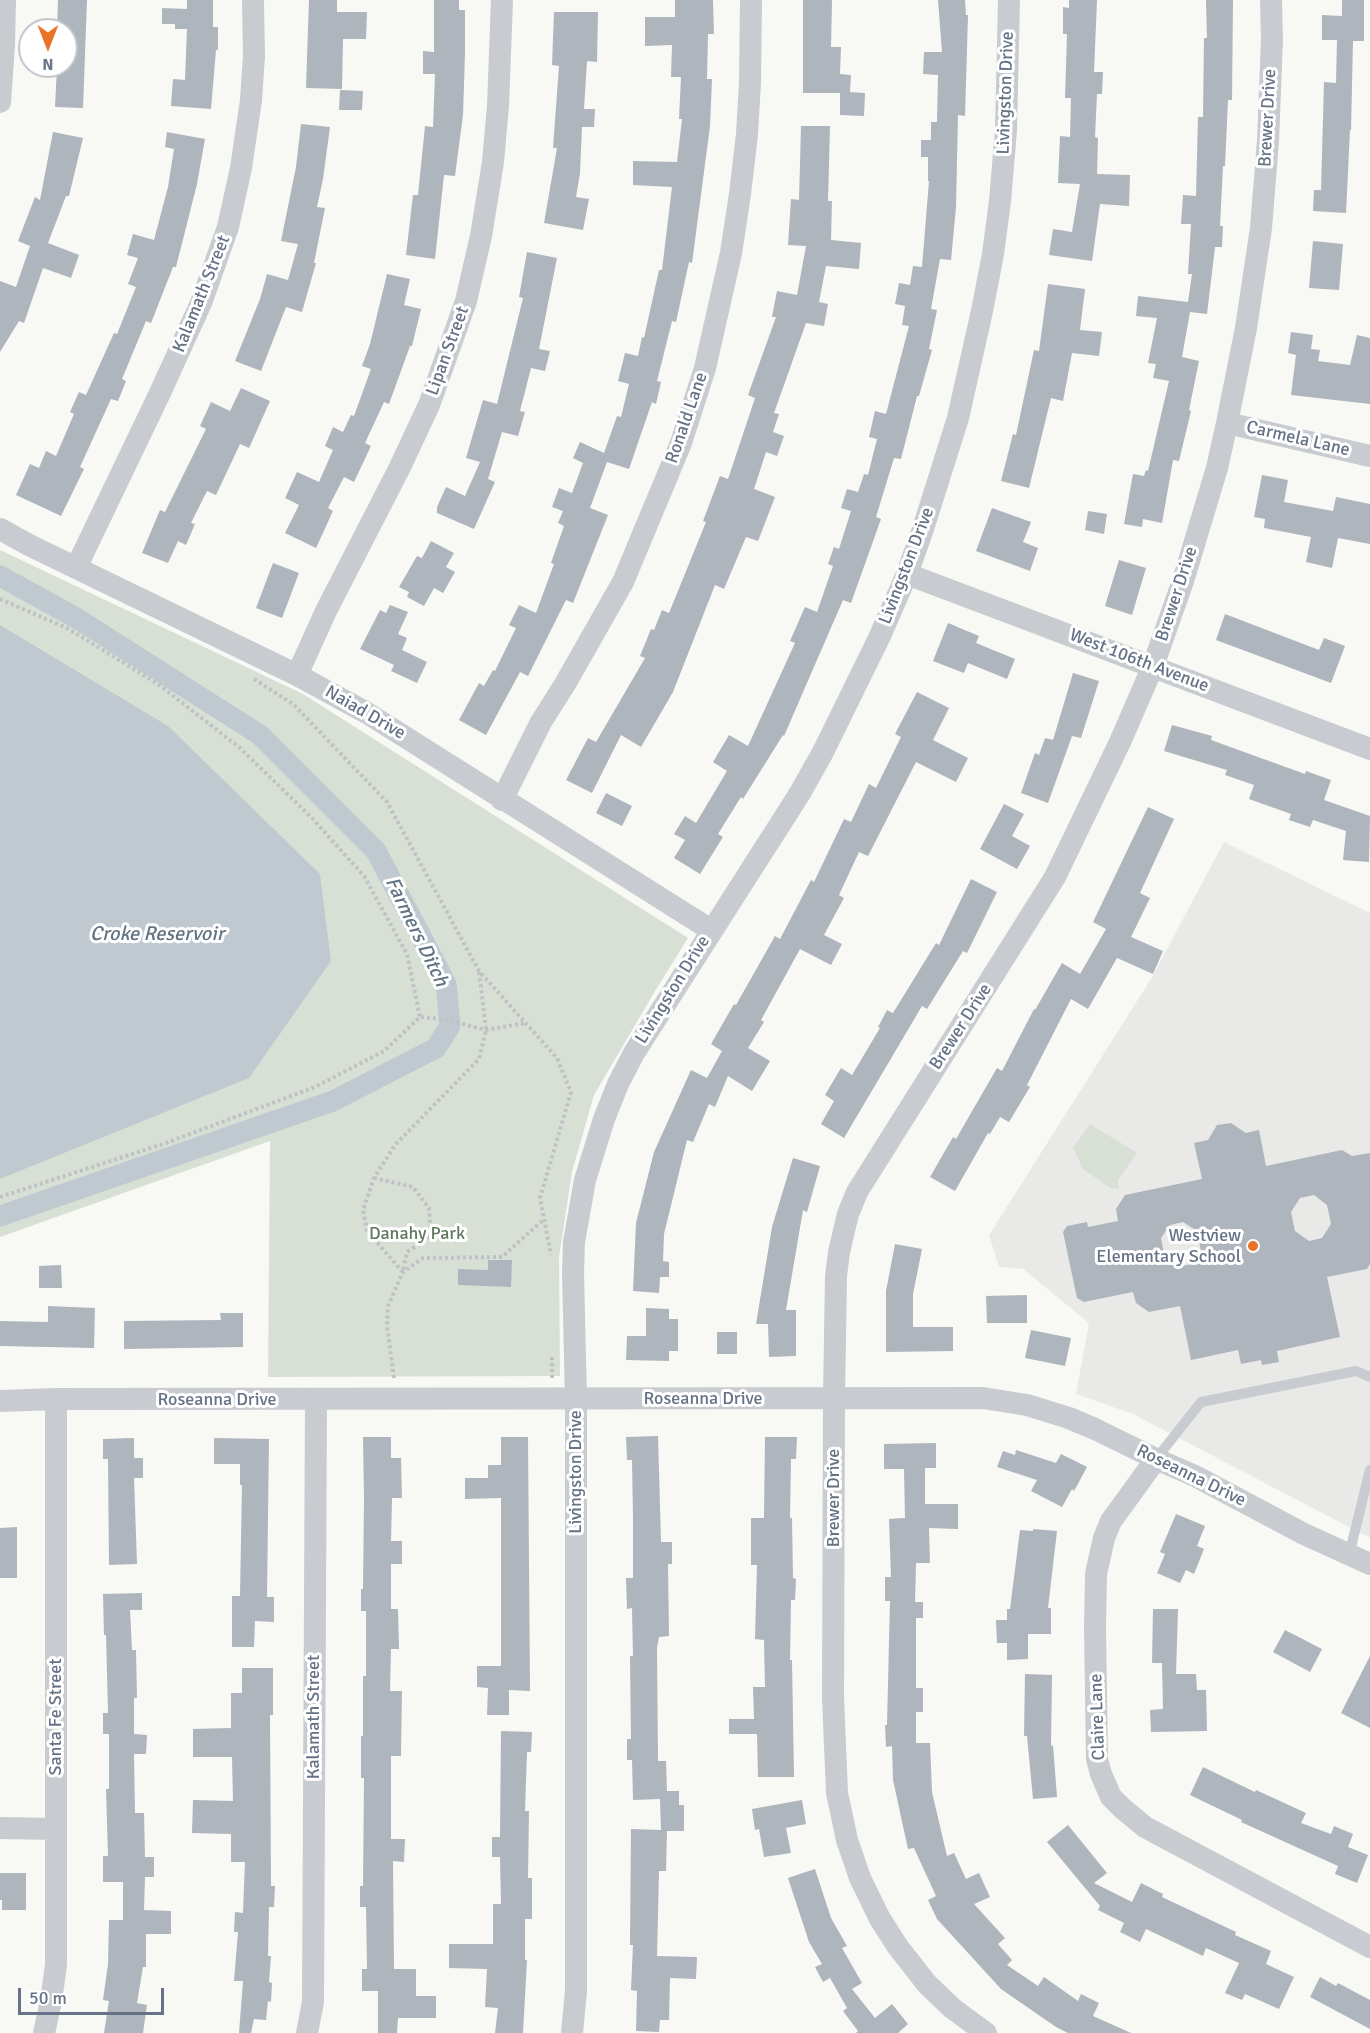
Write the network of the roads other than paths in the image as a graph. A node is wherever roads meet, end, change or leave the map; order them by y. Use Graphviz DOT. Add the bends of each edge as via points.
graph roads {
  1 [pos="5,0"];
  2 [pos="254,0"];
  3 [pos="502,0"];
  4 [pos="751,0"];
  5 [pos="1009,0"];
  6 [pos="1271,0"];
  7 [pos="0,102"];
  8 [pos="1227,423"];
  9 [pos="1370,456"];
  10 [pos="0,529"];
  11 [pos="76,568"];
  12 [pos="907,574"];
  13 [pos="1153,666"];
  14 [pos="297,675"];
  15 [pos="1370,749"];
  16 [pos="502,800"];
  17 [pos="711,930"];
  18 [pos="1370,1377"];
  19 [pos="834,1398"];
  20 [pos="56,1399"];
  21 [pos="316,1400"];
  22 [pos="576,1400"];
  23 [pos="0,1401"];
  24 [pos="1156,1460"];
  25 [pos="1370,1470"];
  26 [pos="1349,1556"];
  27 [pos="1370,1564"];
  28 [pos="0,1828"];
  29 [pos="56,1829"];
  30 [pos="1370,1947"];
  31 [pos="44,2033"];
  32 [pos="307,2033"];
  33 [pos="572,2033"];
  34 [pos="986,2033"];
  1 -- 7 [label="street"];
  2 -- 11 [label="street, Kalamath Street" via="251,100 228,227 201,303"];
  3 -- 14 [label="street, Lipan Street" via="493,162 466,301 429,405"];
  4 -- 16 [label="street, Ronald Lane" via="750,83 740,194 731,253 701,379 681,443 623,582 541,722"];
  5 -- 12 [label="street, Livingston Drive" via="1006,130 993,254 958,418"];
  6 -- 8 [label="street, Brewer Drive" via="1268,141 1261,228"];
  8 -- 9 [label="street, Carmela Lane"];
  8 -- 13 [label="street, Brewer Drive" via="1186,569"];
  10 -- 11 [label="street, Naiad Drive"];
  11 -- 14 [label="street, Naiad Drive"];
  12 -- 13 [label="street, West 106th Avenue"];
  12 -- 17 [label="street, Livingston Drive" via="823,752"];
  13 -- 15 [label="street, West 106th Avenue"];
  13 -- 19 [label="street, Brewer Drive" via="1055,877 857,1192 848,1214 836,1276"];
  14 -- 16 [label="street, Naiad Drive" via="400,733"];
  16 -- 17 [label="street, Naiad Drive"];
  17 -- 22 [label="street, Livingston Drive" via="634,1053 593,1152 574,1242"];
  18 -- 24 [label="lane" via="1356,1371 1201,1402"];
  19 -- 22 [label="street, Roseanna Drive"];
  19 -- 24 [label="street, Roseanna Drive" via="964,1397 1027,1405 1069,1418"];
  19 -- 34 [label="street, Brewer Drive" via="833,1698 837,1793 847,1840 868,1899 898,1947 927,1984"];
  20 -- 21 [label="street, Roseanna Drive"];
  20 -- 23 [label="street, Roseanna Drive"];
  20 -- 29 [label="street, Santa Fe Street"];
  21 -- 22 [label="street, Roseanna Drive"];
  21 -- 32 [label="street, Kalamath Street" via="313,2002"];
  22 -- 33 [label="street, Livingston Drive" via="576,1979"];
  24 -- 26 [label="street, Roseanna Drive" via="1195,1476"];
  24 -- 30 [label="street, Claire Lane" via="1111,1521 1096,1574 1097,1759 1111,1797 1145,1827"];
  25 -- 26 [label="lane"];
  26 -- 27 [label="street, Roseanna Drive"];
  28 -- 29 [label="street"];
  29 -- 31 [label="street, Santa Fe Street" via="56,1965"];
}
